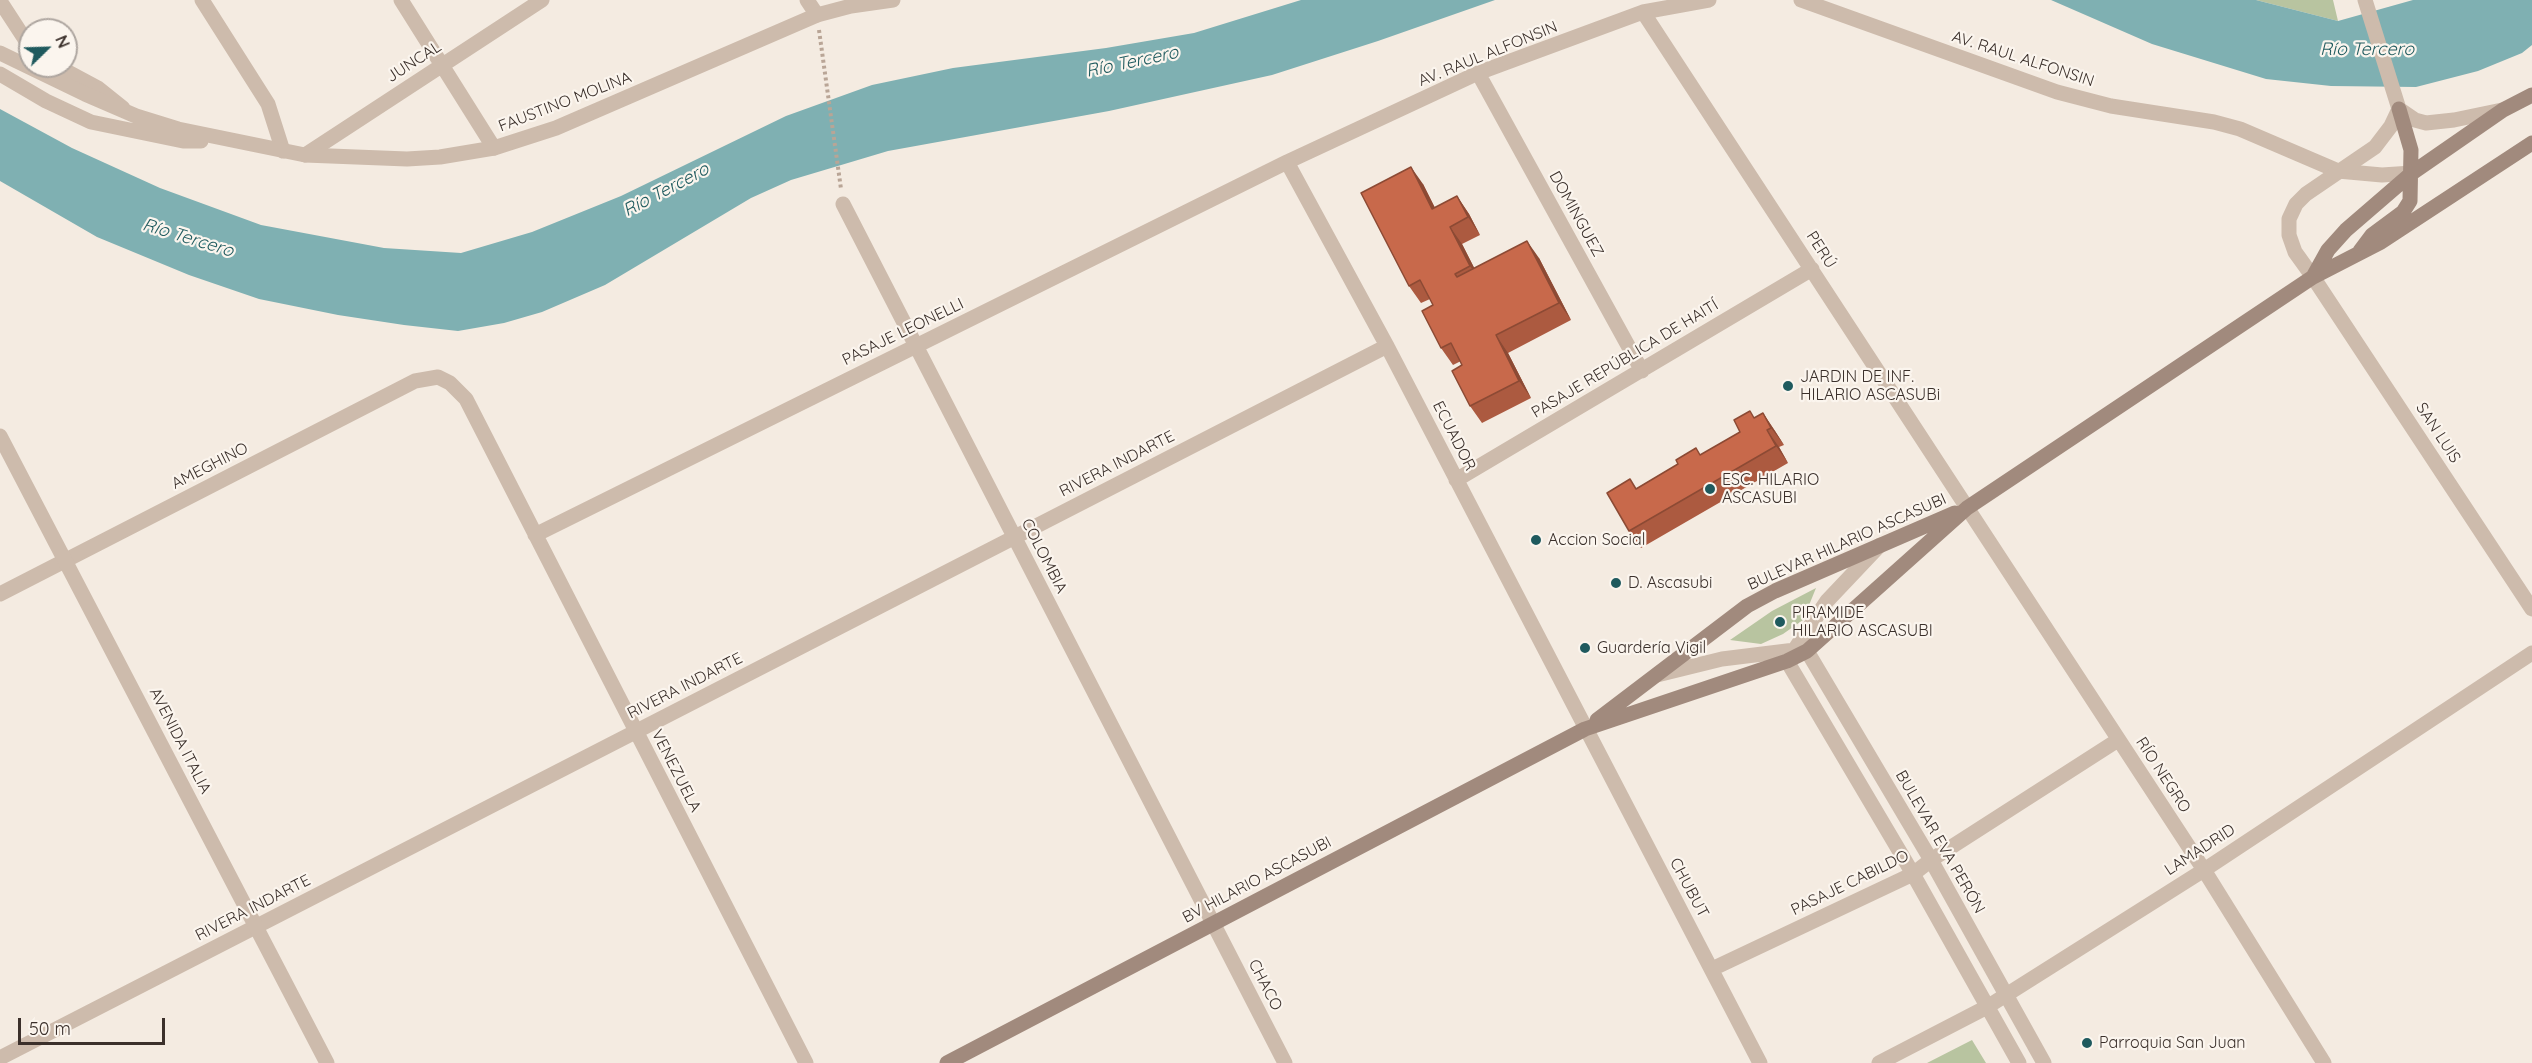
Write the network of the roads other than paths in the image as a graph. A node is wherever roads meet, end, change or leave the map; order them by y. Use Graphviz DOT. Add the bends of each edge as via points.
graph roads {
  1 [pos="202,0"];
  2 [pos="401,0"];
  3 [pos="543,0"];
  4 [pos="807,0"];
  5 [pos="893,0"];
  6 [pos="1709,0"];
  7 [pos="1802,0"];
  8 [pos="2365,0"];
  9 [pos="0,1"];
  10 [pos="1643,12"];
  11 [pos="817,15"];
  12 [pos="18,29"];
  13 [pos="0,53"];
  14 [pos="442,65"];
  15 [pos="0,74"];
  16 [pos="1478,74"];
  17 [pos="78,77"];
  18 [pos="2532,94"];
  19 [pos="2399,109"];
  20 [pos="2503,110"];
  21 [pos="130,113"];
  22 [pos="234,141"];
  23 [pos="2532,143"];
  24 [pos="494,148"];
  25 [pos="283,150"];
  26 [pos="305,155"];
  27 [pos="1287,162"];
  28 [pos="2338,171"];
  29 [pos="2412,173"];
  30 [pos="843,204"];
  31 [pos="2357,256"];
  32 [pos="1812,269"];
  33 [pos="2313,277"];
  34 [pos="916,345"];
  35 [pos="1387,346"];
  36 [pos="1642,371"];
  37 [pos="438,376"];
  38 [pos="0,436"];
  39 [pos="1456,480"];
  40 [pos="1967,508"];
  41 [pos="535,535"];
  42 [pos="1014,537"];
  43 [pos="1880,545"];
  44 [pos="66,561"];
  45 [pos="0,594"];
  46 [pos="2532,609"];
  47 [pos="2532,653"];
  48 [pos="1796,654"];
  49 [pos="1657,675"];
  50 [pos="1585,729"];
  51 [pos="636,731"];
  52 [pos="2118,740"];
  53 [pos="1931,860"];
  54 [pos="2204,870"];
  55 [pos="1913,874"];
  56 [pos="1213,923"];
  57 [pos="256,927"];
  58 [pos="1712,969"];
  59 [pos="2005,994"];
  60 [pos="1987,1007"];
  61 [pos="0,1058"];
  62 [pos="327,1063"];
  63 [pos="806,1063"];
  64 [pos="947,1063"];
  65 [pos="1285,1063"];
  66 [pos="1760,1063"];
  67 [pos="1879,1063"];
  68 [pos="2019,1063"];
  69 [pos="2044,1063"];
  70 [pos="2324,1063"];
  1 -- 25 [label="street" via="268,104"];
  2 -- 14 [label="street"];
  3 -- 14 [label="street, JUNCAL"];
  4 -- 11 [label="street"];
  5 -- 11 [label="street, FAUSTINO MOLINA"];
  6 -- 10 [label="street, AV. RAUL ALFONSIN"];
  7 -- 28 [label="street, AV. RAUL ALFONSIN" via="2057,93 2240,129"];
  8 -- 19 [label="street"];
  9 -- 12 [label="street"];
  10 -- 16 [label="street, AV. RAUL ALFONSIN"];
  10 -- 32 [label="street, PERÚ"];
  11 -- 24 [label="street, FAUSTINO MOLINA" via="556,128"];
  13 -- 21 [label="street, FAUSTINO MOLINA"];
  14 -- 24 [label="street"];
  14 -- 26 [label="street, JUNCAL"];
  15 -- 22 [label="street, FAUSTINO MOLINA" via="91,122 183,141"];
  16 -- 27 [label="street, AV. RAUL ALFONSIN"];
  16 -- 36 [label="street, DOMINGUEZ"];
  17 -- 21 [label="street"];
  18 -- 20 [label="main road, BULEVAR HILARIO ASCASUBI"];
  19 -- 20 [label="street" via="2426,123"];
  19 -- 28 [label="street, SAN LUIS" via="2375,147"];
  19 -- 29 [label="main road" via="2411,150"];
  20 -- 29 [label="main road, BULEVAR HILARIO ASCASUBI"];
  21 -- 22 [label="street, FAUSTINO MOLINA" via="177,129"];
  22 -- 25 [label="street, FAUSTINO MOLINA"];
  23 -- 31 [label="main road, BULEVAR HILARIO ASCASUBI"];
  24 -- 26 [label="street, FAUSTINO MOLINA" via="407,159"];
  25 -- 26 [label="street, FAUSTINO MOLINA"];
  27 -- 34 [label="street, PASAJE LEONELLI"];
  27 -- 35 [label="street, ECUADOR"];
  28 -- 29 [label="street, AV. RAUL ALFONSIN"];
  28 -- 33 [label="street, SAN LUIS" via="2306,194 2289,219 2295,252"];
  29 -- 31 [label="main road" via="2408,206 2372,235"];
  29 -- 33 [label="main road, BULEVAR HILARIO ASCASUBI" via="2346,230 2328,250"];
  30 -- 34 [label="street, COLOMBIA"];
  31 -- 33 [label="main road, BULEVAR HILARIO ASCASUBI"];
  32 -- 36 [label="street, PASAJE REPÚBLICA DE HAITÍ"];
  32 -- 40 [label="street, PERÚ"];
  33 -- 40 [label="main road, BULEVAR HILARIO ASCASUBI"];
  33 -- 46 [label="street, SAN LUIS"];
  34 -- 41 [label="street, PASAJE LEONELLI"];
  34 -- 42 [label="street, COLOMBIA"];
  35 -- 39 [label="street, ECUADOR"];
  35 -- 42 [label="street, RIVERA INDARTE"];
  36 -- 39 [label="street, PASAJE REPÚBLICA DE HAITÍ"];
  37 -- 41 [label="street, VENEZUELA" via="466,399"];
  37 -- 44 [label="street, AMEGHINO" via="415,381"];
  38 -- 44 [label="street, AVENIDA ITALIA"];
  39 -- 50 [label="street, ECUADOR"];
  40 -- 43 [label="main road, BULEVAR HILARIO ASCASUBI"];
  40 -- 48 [label="main road, BULEVAR HILARIO ASCASUBI"];
  40 -- 52 [label="street, RÍO NEGRO"];
  41 -- 51 [label="street, VENEZUELA"];
  42 -- 51 [label="street, RIVERA INDARTE"];
  42 -- 56 [label="street, COLOMBIA"];
  43 -- 48 [label="street" via="1827,601"];
  43 -- 49 [label="main road, BULEVAR HILARIO ASCASUBI" via="1747,606"];
  44 -- 45 [label="street, AMEGHINO"];
  44 -- 57 [label="street, AVENIDA ITALIA"];
  47 -- 54 [label="street, LAMADRID"];
  48 -- 49 [label="street" via="1722,658"];
  48 -- 50 [label="main road, BULEVAR HILARIO ASCASUBI"];
  48 -- 53 [label="street, BULEVAR EVA PERÓN"];
  48 -- 55 [label="street"];
  49 -- 50 [label="main road, BULEVAR HILARIO ASCASUBI"];
  50 -- 56 [label="main road, BV HILARIO ASCASUBI"];
  50 -- 58 [label="street, CHUBUT"];
  51 -- 57 [label="street, RIVERA INDARTE"];
  51 -- 63 [label="street, VENEZUELA"];
  52 -- 53 [label="street, PASAJE CABILDO"];
  52 -- 54 [label="street, RÍO NEGRO"];
  53 -- 55 [label="street, PASAJE CABILDO"];
  53 -- 59 [label="street, BULEVAR EVA PERÓN"];
  54 -- 59 [label="street, LAMADRID"];
  54 -- 70 [label="street, RÍO NEGRO"];
  55 -- 58 [label="street, PASAJE CABILDO"];
  55 -- 60 [label="street"];
  56 -- 64 [label="main road, BV HILARIO ASCASUBI"];
  56 -- 65 [label="street, CHACO"];
  57 -- 61 [label="street, RIVERA INDARTE"];
  57 -- 62 [label="street, AVENIDA ITALIA"];
  58 -- 66 [label="street, CHUBUT"];
  59 -- 60 [label="street, LAMADRID"];
  59 -- 69 [label="street, BULEVAR EVA PERÓN"];
  60 -- 67 [label="street, LAMADRID"];
  60 -- 68 [label="street"];
}
